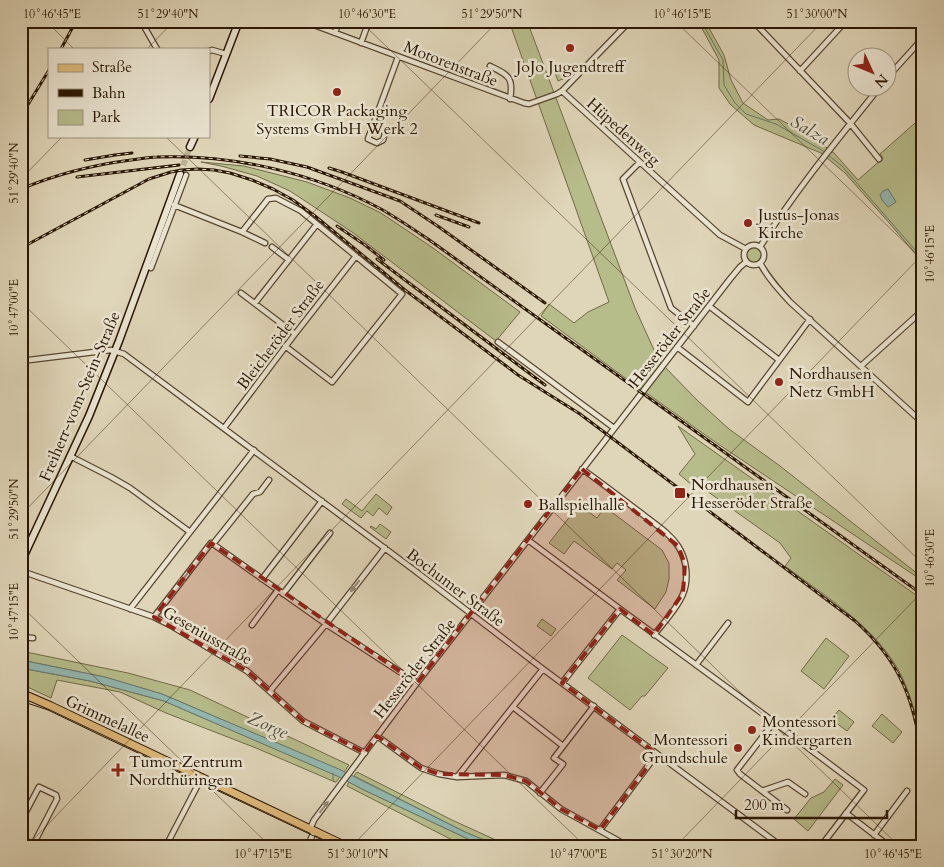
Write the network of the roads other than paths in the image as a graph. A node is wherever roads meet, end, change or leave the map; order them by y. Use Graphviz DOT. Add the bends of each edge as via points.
graph roads {
  1 [pos="141,21"];
  2 [pos="239,21"];
  3 [pos="303,21"];
  4 [pos="340,21"];
  5 [pos="369,21"];
  6 [pos="630,21"];
  7 [pos="753,21"];
  8 [pos="846,21"];
  9 [pos="335,33"];
  10 [pos="923,38"];
  11 [pos="361,42"];
  12 [pos="156,48"];
  13 [pos="210,51"];
  14 [pos="226,54"];
  15 [pos="398,57"];
  16 [pos="490,66"];
  17 [pos="896,68"];
  18 [pos="800,71"];
  19 [pos="562,91"];
  20 [pos="210,96"];
  21 [pos="510,98"];
  22 [pos="871,98"];
  23 [pos="376,117"];
  24 [pos="850,123"];
  25 [pos="193,138"];
  26 [pos="190,147"];
  27 [pos="879,158"];
  28 [pos="640,162"];
  29 [pos="183,175"];
  30 [pos="174,205"];
  31 [pos="317,224"];
  32 [pos="242,232"];
  33 [pos="265,243"];
  34 [pos="272,247"];
  35 [pos="760,247"];
  36 [pos="746,249"];
  37 [pos="356,256"];
  38 [pos="289,260"];
  39 [pos="746,262"];
  40 [pos="760,263"];
  41 [pos="146,266"];
  42 [pos="241,293"];
  43 [pos="255,303"];
  44 [pos="709,306"];
  45 [pos="923,310"];
  46 [pos="810,320"];
  47 [pos="694,326"];
  48 [pos="295,334"];
  49 [pos="498,342"];
  50 [pos="285,346"];
  51 [pos="677,347"];
  52 [pos="115,351"];
  53 [pos="779,360"];
  54 [pos="21,361"];
  55 [pos="861,366"];
  56 [pos="923,422"];
  57 [pos="224,428"];
  58 [pos="614,428"];
  59 [pos="254,450"];
  60 [pos="70,456"];
  61 [pos="582,468"];
  62 [pos="269,480"];
  63 [pos="322,501"];
  64 [pos="190,532"];
  65 [pos="330,533"];
  66 [pos="528,540"];
  67 [pos="213,544"];
  68 [pos="385,548"];
  69 [pos="22,559"];
  70 [pos="21,571"];
  71 [pos="262,579"];
  72 [pos="278,590"];
  73 [pos="283,594"];
  74 [pos="620,609"];
  75 [pos="130,610"];
  76 [pos="472,614"];
  77 [pos="154,617"];
  78 [pos="728,623"];
  79 [pos="326,624"];
  80 [pos="252,625"];
  81 [pos="654,635"];
  82 [pos="21,637"];
  83 [pos="34,638"];
  84 [pos="696,665"];
  85 [pos="543,669"];
  86 [pos="417,683"];
  87 [pos="562,683"];
  88 [pos="270,691"];
  89 [pos="21,693"];
  90 [pos="594,706"];
  91 [pos="513,707"];
  92 [pos="774,722"];
  93 [pos="377,736"];
  94 [pos="563,746"];
  95 [pos="365,753"];
  96 [pos="657,754"];
  97 [pos="202,777"];
  98 [pos="457,777"];
  99 [pos="762,791"];
  100 [pos="906,791"];
  101 [pos="540,793"];
  102 [pos="805,794"];
  103 [pos="787,810"];
  104 [pos="846,813"];
  105 [pos="21,821"];
  106 [pos="312,830"];
  107 [pos="600,830"];
  108 [pos="874,834"];
  109 [pos="21,838"];
  110 [pos="34,845"];
  111 [pos="166,846"];
  112 [pos="308,846"];
  113 [pos="346,846"];
  114 [pos="628,846"];
  115 [pos="780,846"];
  116 [pos="821,846"];
  117 [pos="889,846"];
  1 -- 12 [label="street"];
  2 -- 14 [label="main road"];
  3 -- 9 [label="street, Motorenstraße"];
  4 -- 9 [label="street"];
  5 -- 11 [label="street"];
  6 -- 19 [label="street"];
  7 -- 18 [label="street"];
  8 -- 18 [label="street"];
  9 -- 11 [label="street, Motorenstraße"];
  10 -- 17 [label="street"];
  11 -- 15 [label="street, Motorenstraße"];
  13 -- 14 [label="street"];
  14 -- 20 [label="main road"];
  15 -- 21 [label="street, Motorenstraße"];
  15 -- 23 [label="street"];
  16 -- 21 [label="street" via="510,79"];
  18 -- 24 [label="street"];
  19 -- 21 [label="street, Motorenstraße" via="529,104"];
  19 -- 28 [label="street, Hüpedenweg"];
  22 -- 24 [label="street"];
  23 -- 23 [label="street" via="368,140 377,143 385,134"];
  24 -- 27 [label="street"];
  24 -- 35 [label="street"];
  25 -- 26 [label="main road"];
  28 -- 36 [label="street, Hüpedenweg" via="720,235"];
  28 -- 47 [label="street" via="623,180 671,308"];
  29 -- 30 [label="street, Freiherr-vom-Stein-Straße"];
  29 -- 41 [label="main road, Freiherr-vom-Stein-Straße"];
  30 -- 32 [label="street"];
  30 -- 41 [label="street, Freiherr-vom-Stein-Straße" via="151,268"];
  31 -- 32 [label="street" via="276,198 268,199"];
  31 -- 37 [label="street"];
  31 -- 38 [label="street"];
  32 -- 33 [label="street"];
  34 -- 38 [label="street"];
  35 -- 36 [label="street" via="752,245"];
  35 -- 40 [label="street" via="764,256"];
  36 -- 39 [label="street"];
  37 -- 48 [label="street, Bleicheröder Straße"];
  37 -- 50 [label="street" via="402,294 332,382"];
  38 -- 43 [label="street"];
  39 -- 40 [label="street"];
  39 -- 44 [label="street, Hesseröder Straße"];
  40 -- 46 [label="street" via="775,285"];
  41 -- 52 [label="main road, Freiherr-vom-Stein-Straße"];
  42 -- 43 [label="street"];
  43 -- 48 [label="street"];
  44 -- 47 [label="street, Hesseröder Straße"];
  44 -- 53 [label="street"];
  45 -- 55 [label="street"];
  46 -- 53 [label="street"];
  46 -- 55 [label="street"];
  47 -- 51 [label="street, Hesseröder Straße"];
  48 -- 50 [label="street, Bleicheröder Straße"];
  49 -- 58 [label="street"];
  50 -- 57 [label="street, Bleicheröder Straße"];
  51 -- 53 [label="street" via="748,402"];
  51 -- 58 [label="street, Hesseröder Straße"];
  52 -- 54 [label="street"];
  52 -- 57 [label="street, Bochumer Straße" via="124,354"];
  52 -- 60 [label="main road, Freiherr-vom-Stein-Straße"];
  55 -- 56 [label="street"];
  57 -- 59 [label="street, Bochumer Straße"];
  58 -- 61 [label="street, Hesseröder Straße"];
  59 -- 63 [label="street, Bochumer Straße"];
  59 -- 64 [label="street"];
  60 -- 64 [label="street" via="130,488"];
  60 -- 69 [label="main road, Freiherr-vom-Stein-Straße"];
  61 -- 66 [label="street, Hesseröder Straße"];
  61 -- 81 [label="street" via="664,531 682,555 686,574 684,593"];
  62 -- 67 [label="street" via="260,492 253,494"];
  63 -- 68 [label="street, Bochumer Straße"];
  63 -- 71 [label="street"];
  64 -- 75 [label="street"];
  65 -- 73 [label="street"];
  66 -- 74 [label="street"];
  66 -- 76 [label="street, Hesseröder Straße"];
  67 -- 71 [label="street"];
  67 -- 77 [label="street, one-way"];
  68 -- 76 [label="street, Bochumer Straße"];
  68 -- 79 [label="street, one-way"];
  70 -- 75 [label="street, Geseniusstraße"];
  71 -- 72 [label="street"];
  72 -- 73 [label="street"];
  72 -- 80 [label="street"];
  73 -- 79 [label="street"];
  74 -- 81 [label="street"];
  87 -- 74 [label="street, one-way"];
  75 -- 77 [label="street, Geseniusstraße"];
  76 -- 85 [label="street, Bochumer Straße"];
  76 -- 86 [label="street, Hesseröder Straße"];
  77 -- 88 [label="street, Geseniusstraße" via="247,671"];
  78 -- 84 [label="street"];
  79 -- 86 [label="street"];
  79 -- 88 [label="street"];
  81 -- 84 [label="street"];
  82 -- 83 [label="street"];
  84 -- 92 [label="street"];
  85 -- 87 [label="street, Bochumer Straße"];
  85 -- 91 [label="street"];
  86 -- 93 [label="street, Hesseröder Straße"];
  87 -- 90 [label="street, Bochumer Straße"];
  88 -- 95 [label="street, Geseniusstraße" via="303,721"];
  89 -- 97 [label="main road, Grimmelallee"];
  90 -- 94 [label="street"];
  90 -- 96 [label="street, Bochumer Straße"];
  91 -- 94 [label="street"];
  91 -- 98 [label="street"];
  92 -- 99 [label="street" via="737,770"];
  92 -- 104 [label="street" via="864,790"];
  93 -- 95 [label="street, Hesseröder Straße"];
  93 -- 98 [label="street" via="421,768"];
  94 -- 101 [label="street" via="554,758 563,764"];
  106 -- 95 [label="street, Hesseröder Straße, one-way" via="314,820"];
  96 -- 107 [label="street"];
  96 -- 115 [label="street, Bochumer Straße"];
  97 -- 106 [label="main road, Grimmelallee"];
  97 -- 111 [label="street"];
  98 -- 101 [label="street" via="504,775 526,781"];
  99 -- 102 [label="street" via="788,782"];
  99 -- 103 [label="street"];
  100 -- 108 [label="street"];
  101 -- 107 [label="street"];
  104 -- 108 [label="street"];
  104 -- 116 [label="street"];
  105 -- 110 [label="street" via="39,787 56,795 57,799"];
  106 -- 112 [label="street, Hesseröder Straße"];
  106 -- 113 [label="main road, Grimmelallee"];
  107 -- 114 [label="street"];
  108 -- 117 [label="street"];
  109 -- 110 [label="street"];
}
